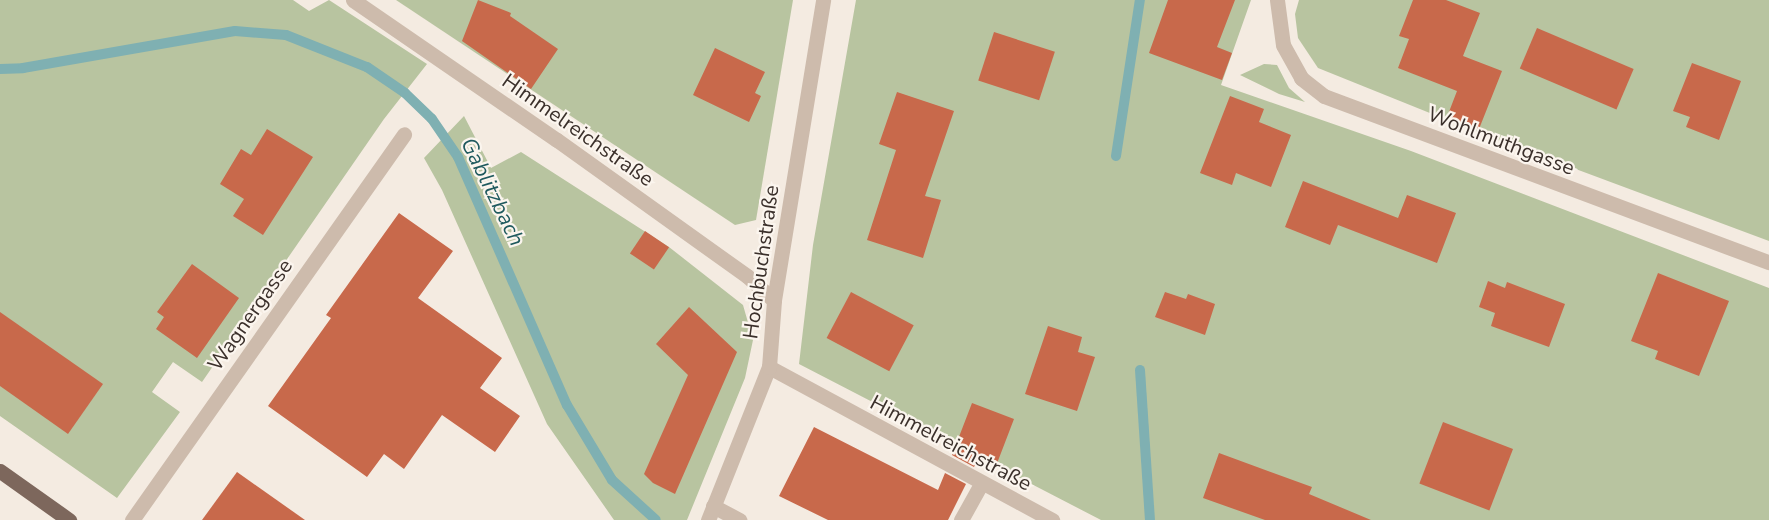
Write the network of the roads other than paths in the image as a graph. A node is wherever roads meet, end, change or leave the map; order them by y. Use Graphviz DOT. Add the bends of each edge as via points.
graph roads {
  1 [pos="353,0"];
  2 [pos="823,0"];
  3 [pos="1277,0"];
  4 [pos="404,134"];
  5 [pos="1769,262"];
  6 [pos="774,300"];
  7 [pos="769,368"];
  8 [pos="0,471"];
  9 [pos="981,484"];
  10 [pos="711,513"];
  11 [pos="69,520"];
  12 [pos="132,520"];
  13 [pos="739,520"];
  14 [pos="961,520"];
  15 [pos="1052,520"];
  1 -- 6 [label="street, Himmelreichstraße" via="728,262"];
  2 -- 6 [label="street, Hochbuchstraße"];
  3 -- 5 [label="street, Wohlmuthgasse" via="1282,45 1300,78 1324,96"];
  4 -- 12 [label="street, Wagnergasse"];
  6 -- 7 [label="street, Hochbuchstraße"];
  7 -- 9 [label="street, Himmelreichstraße"];
  7 -- 10 [label="street, Hochbuchstraße"];
  8 -- 11 [label="main road"];
  9 -- 14 [label="street"];
  9 -- 15 [label="street, Himmelreichstraße"];
  10 -- 13 [label="street"];
}
